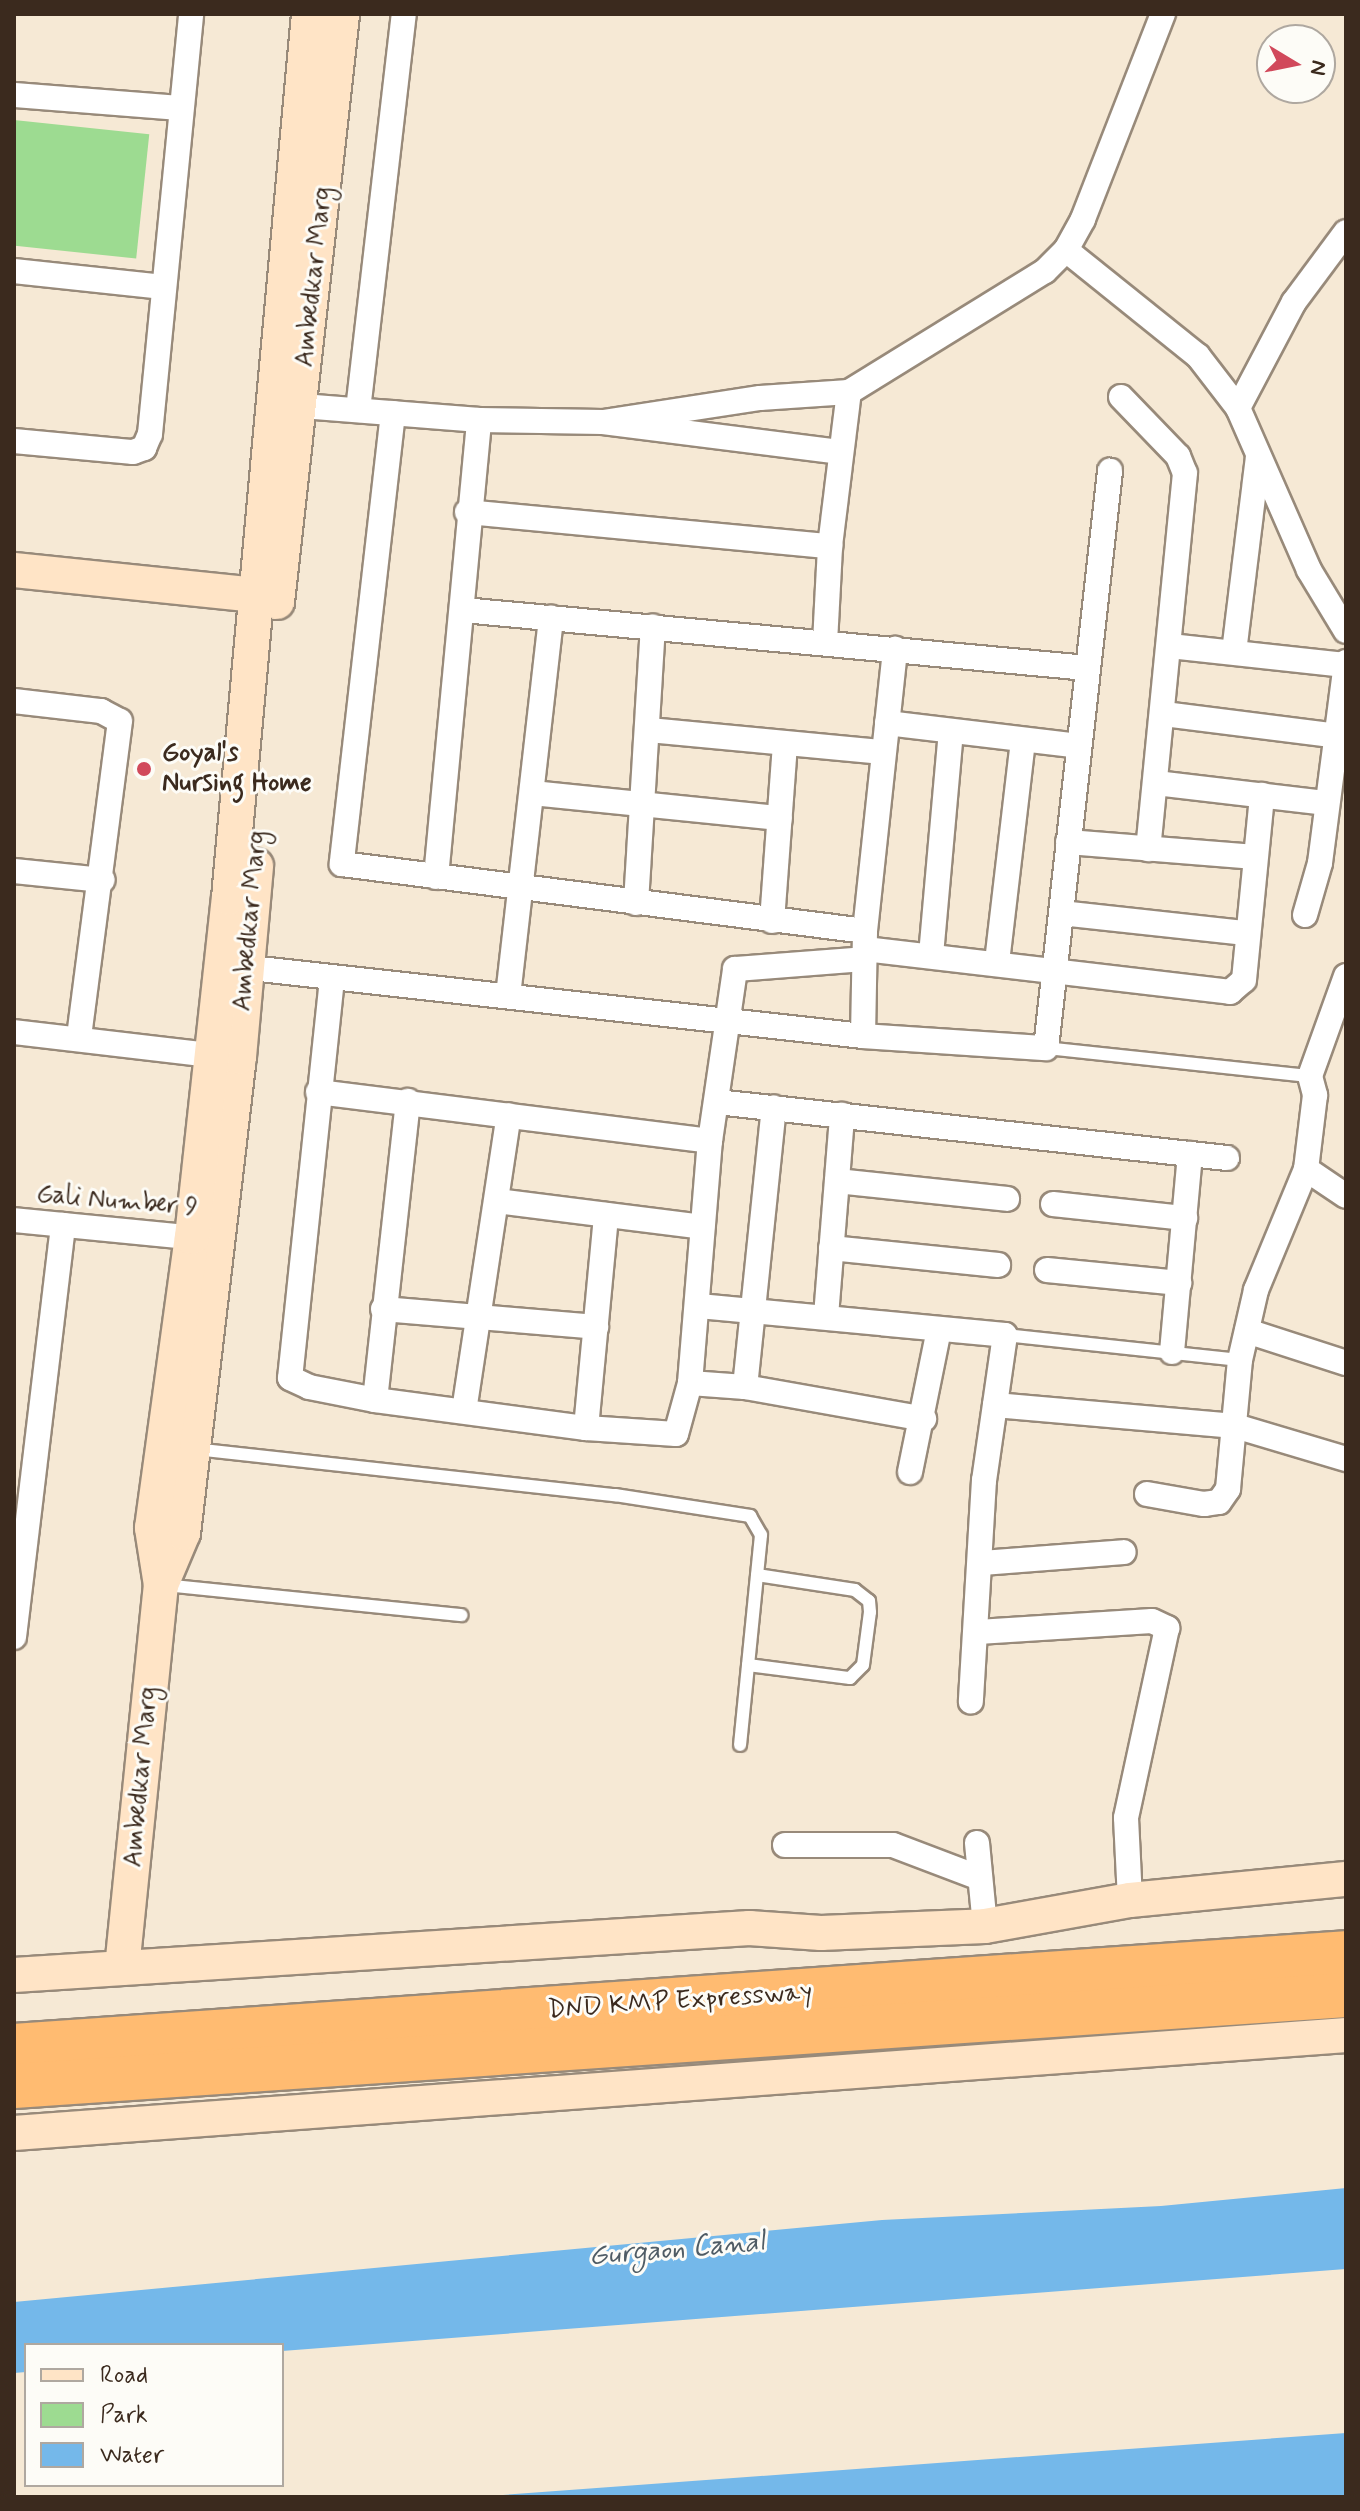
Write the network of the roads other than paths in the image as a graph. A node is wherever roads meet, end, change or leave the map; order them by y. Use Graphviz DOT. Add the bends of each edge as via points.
graph roads {
  1 [pos="191,14"];
  2 [pos="309,14"];
  3 [pos="342,14"];
  4 [pos="404,14"];
  5 [pos="1163,14"];
  6 [pos="14,95"];
  7 [pos="180,108"];
  8 [pos="1346,232"];
  9 [pos="1066,250"];
  10 [pos="14,271"];
  11 [pos="163,287"];
  12 [pos="849,392"];
  13 [pos="1121,397"];
  14 [pos="302,406"];
  15 [pos="1238,408"];
  16 [pos="358,410"];
  17 [pos="393,413"];
  18 [pos="479,420"];
  19 [pos="603,422"];
  20 [pos="14,441"];
  21 [pos="839,452"];
  22 [pos="1258,456"];
  23 [pos="1110,471"];
  24 [pos="467,512"];
  25 [pos="830,546"];
  26 [pos="14,570"];
  27 [pos="266,596"];
  28 [pos="463,610"];
  29 [pos="551,617"];
  30 [pos="653,627"];
  31 [pos="1346,631"];
  32 [pos="825,643"];
  33 [pos="1170,646"];
  34 [pos="895,649"];
  35 [pos="1234,652"];
  36 [pos="1346,663"];
  37 [pos="1087,668"];
  38 [pos="14,701"];
  39 [pos="1164,714"];
  40 [pos="887,723"];
  41 [pos="649,730"];
  42 [pos="951,733"];
  43 [pos="1338,736"];
  44 [pos="1023,742"];
  45 [pos="785,743"];
  46 [pos="1079,746"];
  47 [pos="883,752"];
  48 [pos="1156,783"];
  49 [pos="532,793"];
  50 [pos="1262,795"];
  51 [pos="1327,803"];
  52 [pos="645,804"];
  53 [pos="780,818"];
  54 [pos="1068,842"];
  55 [pos="1148,849"];
  56 [pos="1255,857"];
  57 [pos="14,871"];
  58 [pos="436,877"];
  59 [pos="103,880"];
  60 [pos="519,890"];
  61 [pos="636,903"];
  62 [pos="1061,913"];
  63 [pos="1305,915"];
  64 [pos="772,921"];
  65 [pos="1246,933"];
  66 [pos="865,946"];
  67 [pos="931,955"];
  68 [pos="997,962"];
  69 [pos="234,966"];
  70 [pos="1055,969"];
  71 [pos="1346,976"];
  72 [pos="332,979"];
  73 [pos="508,996"];
  74 [pos="730,1018"];
  75 [pos="14,1032"];
  76 [pos="863,1036"];
  77 [pos="79,1038"];
  78 [pos="1046,1048"];
  79 [pos="210,1055"];
  80 [pos="1310,1076"];
  81 [pos="318,1092"];
  82 [pos="408,1101"];
  83 [pos="717,1102"];
  84 [pos="774,1108"];
  85 [pos="509,1115"];
  86 [pos="842,1115"];
  87 [pos="710,1141"];
  88 [pos="1190,1154"];
  89 [pos="1227,1158"];
  90 [pos="1306,1169"];
  91 [pos="837,1181"];
  92 [pos="1346,1196"];
  93 [pos="1007,1199"];
  94 [pos="497,1201"];
  95 [pos="1053,1204"];
  96 [pos="606,1215"];
  97 [pos="1185,1218"];
  98 [pos="14,1220"];
  99 [pos="63,1225"];
  100 [pos="702,1227"];
  101 [pos="203,1238"];
  102 [pos="831,1248"];
  103 [pos="998,1265"];
  104 [pos="1047,1270"];
  105 [pos="1179,1283"];
  106 [pos="699,1306"];
  107 [pos="383,1309"];
  108 [pos="752,1309"];
  109 [pos="826,1316"];
  110 [pos="478,1317"];
  111 [pos="596,1327"];
  112 [pos="939,1330"];
  113 [pos="1247,1331"];
  114 [pos="1005,1335"];
  115 [pos="1172,1352"];
  116 [pos="1240,1360"];
  117 [pos="1346,1363"];
  118 [pos="690,1383"];
  119 [pos="745,1387"];
  120 [pos="375,1400"];
  121 [pos="995,1405"];
  122 [pos="464,1411"];
  123 [pos="924,1419"];
  124 [pos="1235,1426"];
  125 [pos="586,1428"];
  126 [pos="24,1431"];
  127 [pos="192,1449"];
  128 [pos="1346,1459"];
  129 [pos="910,1472"];
  130 [pos="1147,1494"];
  131 [pos="1124,1552"];
  132 [pos="982,1563"];
  133 [pos="757,1575"];
  134 [pos="161,1585"];
  135 [pos="461,1615"];
  136 [pos="978,1632"];
  137 [pos="14,1637"];
  138 [pos="748,1665"];
  139 [pos="971,1702"];
  140 [pos="740,1745"];
  141 [pos="977,1843"];
  142 [pos="785,1845"];
  143 [pos="980,1878"];
  144 [pos="1346,1879"];
  145 [pos="1130,1900"];
  146 [pos="985,1926"];
  147 [pos="1346,1953"];
  148 [pos="122,1968"];
  149 [pos="14,1975"];
  150 [pos="1346,1995"];
  151 [pos="1346,2035"];
  152 [pos="14,2046"];
  153 [pos="14,2086"];
  154 [pos="14,2133"];
  1 -- 7 [label="street"];
  2 -- 27 [label="street, Ambedkar Marg"];
  3 -- 14 [label="street, Ambedkar Marg"];
  4 -- 16 [label="street"];
  5 -- 9 [label="street"];
  6 -- 7 [label="street"];
  7 -- 11 [label="street"];
  8 -- 15 [label="street" via="1294,302"];
  9 -- 12 [label="street" via="1045,271"];
  9 -- 15 [label="street" via="1198,356"];
  10 -- 11 [label="street"];
  11 -- 20 [label="street" via="150,434 144,448 118,452"];
  12 -- 19 [label="street" via="760,398"];
  12 -- 21 [label="street"];
  13 -- 33 [label="street" via="1178,456 1185,473"];
  14 -- 16 [label="street"];
  14 -- 27 [label="street, Ambedkar Marg"];
  15 -- 22 [label="street"];
  16 -- 17 [label="street"];
  17 -- 18 [label="street"];
  17 -- 58 [label="street" via="339,855 347,867"];
  18 -- 19 [label="street"];
  18 -- 24 [label="street"];
  19 -- 21 [label="street"];
  21 -- 25 [label="street"];
  22 -- 31 [label="street" via="1309,570"];
  22 -- 35 [label="street"];
  23 -- 37 [label="street"];
  24 -- 25 [label="street"];
  24 -- 28 [label="street"];
  25 -- 32 [label="street"];
  26 -- 27 [label="street"];
  27 -- 69 [label="street, Ambedkar Marg"];
  28 -- 29 [label="street"];
  28 -- 58 [label="street"];
  29 -- 30 [label="street"];
  29 -- 49 [label="street"];
  30 -- 32 [label="street"];
  30 -- 41 [label="street"];
  32 -- 34 [label="street"];
  33 -- 35 [label="street"];
  33 -- 39 [label="street"];
  34 -- 37 [label="street"];
  34 -- 40 [label="street"];
  35 -- 36 [label="street"];
  36 -- 43 [label="street"];
  37 -- 46 [label="street"];
  38 -- 59 [label="street" via="101,711 120,721"];
  39 -- 43 [label="street"];
  39 -- 48 [label="street"];
  40 -- 42 [label="street"];
  40 -- 47 [label="street"];
  41 -- 45 [label="street"];
  41 -- 52 [label="street"];
  42 -- 44 [label="street"];
  42 -- 67 [label="street"];
  43 -- 51 [label="street"];
  44 -- 46 [label="street"];
  44 -- 68 [label="street"];
  45 -- 47 [label="street"];
  45 -- 53 [label="street"];
  46 -- 54 [label="street"];
  47 -- 66 [label="street"];
  48 -- 50 [label="street"];
  48 -- 55 [label="street"];
  49 -- 52 [label="street"];
  49 -- 60 [label="street"];
  50 -- 51 [label="street"];
  50 -- 56 [label="street"];
  51 -- 63 [label="street" via="1320,863"];
  52 -- 53 [label="street"];
  52 -- 61 [label="street"];
  53 -- 64 [label="street"];
  54 -- 55 [label="street"];
  54 -- 62 [label="street"];
  55 -- 56 [label="street"];
  56 -- 65 [label="street"];
  57 -- 59 [label="street"];
  58 -- 60 [label="street"];
  59 -- 77 [label="street"];
  60 -- 61 [label="street"];
  60 -- 73 [label="street"];
  61 -- 64 [label="street"];
  62 -- 65 [label="street"];
  62 -- 70 [label="street"];
  64 -- 66 [label="street"];
  65 -- 70 [label="street" via="1244,980 1230,992"];
  66 -- 67 [label="street"];
  66 -- 74 [label="street" via="735,969"];
  66 -- 76 [label="street"];
  67 -- 68 [label="street"];
  68 -- 70 [label="street"];
  69 -- 72 [label="street"];
  69 -- 79 [label="street, Ambedkar Marg"];
  69 -- 101 [label="street, Ambedkar Marg"];
  70 -- 78 [label="street"];
  71 -- 80 [label="street"];
  72 -- 73 [label="street"];
  72 -- 81 [label="street"];
  73 -- 74 [label="street"];
  74 -- 76 [label="street"];
  74 -- 83 [label="street"];
  75 -- 77 [label="street"];
  76 -- 78 [label="street"];
  77 -- 79 [label="street"];
  78 -- 80 [label="lane"];
  79 -- 101 [label="street, Ambedkar Marg"];
  80 -- 90 [label="street" via="1314,1110"];
  81 -- 82 [label="street"];
  81 -- 120 [label="street" via="288,1369 297,1383"];
  82 -- 85 [label="street"];
  82 -- 107 [label="street"];
  83 -- 84 [label="street"];
  83 -- 87 [label="street"];
  84 -- 86 [label="street"];
  84 -- 108 [label="street"];
  85 -- 87 [label="street"];
  85 -- 94 [label="street"];
  86 -- 88 [label="street"];
  86 -- 91 [label="street"];
  87 -- 100 [label="street"];
  88 -- 89 [label="street"];
  88 -- 97 [label="street"];
  90 -- 92 [label="street"];
  90 -- 113 [label="street" via="1256,1290"];
  91 -- 93 [label="street"];
  91 -- 102 [label="street"];
  94 -- 96 [label="street"];
  94 -- 110 [label="street"];
  95 -- 97 [label="street"];
  96 -- 100 [label="street"];
  96 -- 111 [label="street"];
  97 -- 105 [label="street"];
  98 -- 99 [label="street, Gali Number 9"];
  99 -- 101 [label="street, Gali Number 9"];
  99 -- 126 [label="street"];
  100 -- 106 [label="street"];
  101 -- 127 [label="street, Ambedkar Marg"];
  101 -- 134 [label="street, Ambedkar Marg" via="152,1528"];
  102 -- 103 [label="street"];
  102 -- 109 [label="street"];
  104 -- 105 [label="street"];
  105 -- 115 [label="street"];
  106 -- 108 [label="street"];
  106 -- 118 [label="street"];
  107 -- 110 [label="street"];
  107 -- 120 [label="street"];
  108 -- 109 [label="street"];
  108 -- 119 [label="street"];
  109 -- 112 [label="street"];
  110 -- 111 [label="street"];
  110 -- 122 [label="street"];
  111 -- 125 [label="street"];
  112 -- 114 [label="street"];
  112 -- 123 [label="street"];
  113 -- 116 [label="street"];
  113 -- 117 [label="street"];
  114 -- 115 [label="lane"];
  114 -- 121 [label="street"];
  115 -- 116 [label="lane"];
  116 -- 124 [label="street"];
  118 -- 119 [label="street"];
  118 -- 125 [label="street" via="676,1434"];
  119 -- 123 [label="street"];
  120 -- 122 [label="street"];
  121 -- 124 [label="street"];
  121 -- 132 [label="street" via="984,1480"];
  122 -- 125 [label="street"];
  123 -- 129 [label="street"];
  124 -- 128 [label="street"];
  124 -- 130 [label="street" via="1228,1489 1219,1502"];
  126 -- 137 [label="street"];
  127 -- 133 [label="lane" via="739,1513 758,1521"];
  127 -- 134 [label="street, Ambedkar Marg" via="183,1533"];
  131 -- 132 [label="street"];
  132 -- 136 [label="street"];
  133 -- 138 [label="lane"];
  133 -- 138 [label="lane" via="855,1590 869,1601 870,1612 863,1665 850,1678"];
  134 -- 135 [label="lane"];
  134 -- 148 [label="street, Ambedkar Marg"];
  136 -- 139 [label="street"];
  136 -- 145 [label="street" via="1152,1621 1167,1628 1126,1818"];
  138 -- 140 [label="lane"];
  141 -- 143 [label="street"];
  142 -- 143 [label="street" via="893,1845"];
  143 -- 146 [label="street"];
  144 -- 145 [label="street"];
  145 -- 146 [label="street"];
  146 -- 148 [label="street" via="821,1933 749,1928 398,1946"];
  147 -- 152 [label="highway, DND KMP Expressway"];
  148 -- 149 [label="street"];
  150 -- 153 [label="highway, DND KMP Expressway"];
  151 -- 154 [label="street"];
}
